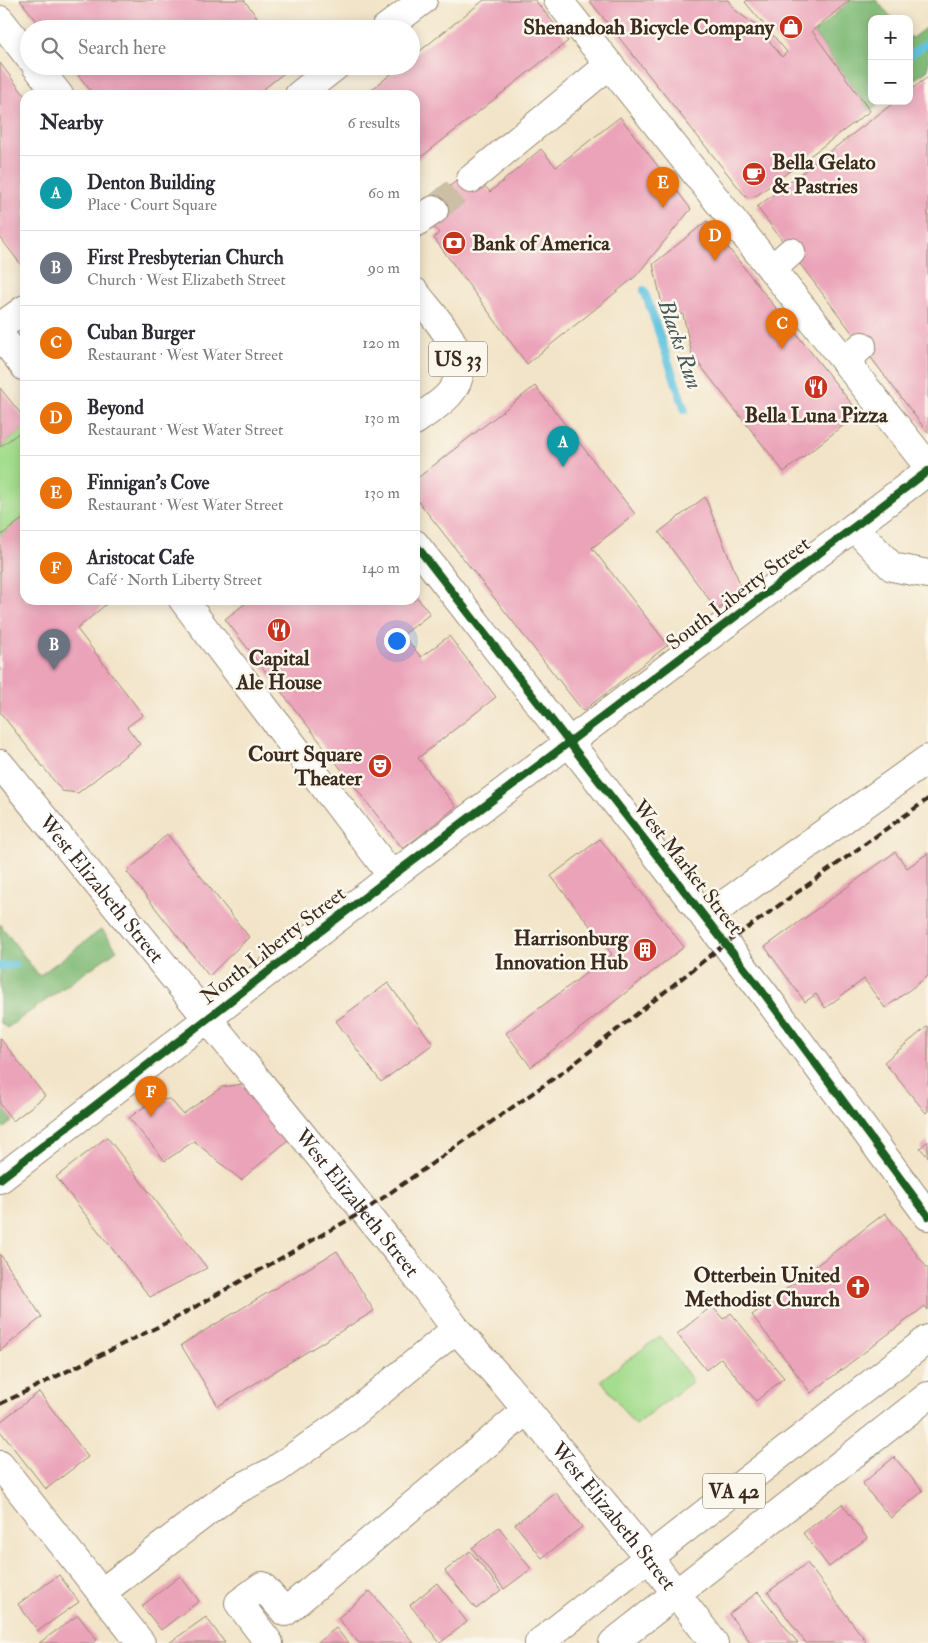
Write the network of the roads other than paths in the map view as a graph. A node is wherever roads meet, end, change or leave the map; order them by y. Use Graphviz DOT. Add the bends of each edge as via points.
graph roads {
  1 [pos="423,0"];
  2 [pos="558,0"];
  3 [pos="0,20"];
  4 [pos="397,20"];
  5 [pos="20,46"];
  6 [pos="609,64"];
  7 [pos="43,75"];
  8 [pos="325,75"];
  9 [pos="55,90"];
  10 [pos="305,90"];
  11 [pos="471,179"];
  12 [pos="420,299"];
  13 [pos="20,313"];
  14 [pos="0,328"];
  15 [pos="0,335"];
  16 [pos="20,361"];
  17 [pos="420,417"];
  18 [pos="928,466"];
  19 [pos="928,471"];
  20 [pos="854,527"];
  21 [pos="420,550"];
  22 [pos="928,574"];
  23 [pos="187,605"];
  24 [pos="570,742"];
  25 [pos="928,759"];
  26 [pos="0,764"];
  27 [pos="392,876"];
  28 [pos="705,918"];
  29 [pos="208,1018"];
  30 [pos="0,1179"];
  31 [pos="928,1216"];
  32 [pos="456,1329"];
  33 [pos="928,1339"];
  34 [pos="928,1396"];
  35 [pos="527,1410"];
  36 [pos="0,1465"];
  37 [pos="649,1558"];
  38 [pos="101,1593"];
  39 [pos="676,1594"];
  40 [pos="141,1643"];
  41 [pos="269,1643"];
  42 [pos="539,1643"];
  43 [pos="613,1643"];
  44 [pos="714,1643"];
  1 -- 4 [label="main road"];
  2 -- 6 [label="main road"];
  3 -- 5 [label="main road"];
  6 -- 11 [label="main road"];
  6 -- 18 [label="main road" via="782,261 893,404"];
  7 -- 9 [label="main road"];
  8 -- 10 [label="main road"];
  12 -- 17 [label="main road, US 33" via="452,341 459,367 453,390"];
  13 -- 14 [label="main road"];
  15 -- 16 [label="main road"];
  19 -- 20 [label="main road, South Liberty Street"];
  20 -- 22 [label="main road" via="892,568"];
  20 -- 24 [label="main road, South Liberty Street"];
  21 -- 24 [label="main road, West Market Street"];
  23 -- 27 [label="main road"];
  24 -- 27 [label="main road, North Liberty Street"];
  24 -- 28 [label="main road, West Market Street"];
  25 -- 28 [label="main road"];
  26 -- 29 [label="main road, West Elizabeth Street"];
  27 -- 29 [label="main road, North Liberty Street"];
  28 -- 31 [label="main road, West Market Street"];
  29 -- 30 [label="main road, North Liberty Street"];
  29 -- 32 [label="main road, West Elizabeth Street"];
  32 -- 35 [label="main road, West Elizabeth Street"];
  32 -- 38 [label="main road" via="347,1419 274,1471 234,1491"];
  33 -- 37 [label="main road, VA 42"];
  34 -- 39 [label="main road, VA 42"];
  35 -- 37 [label="main road, West Elizabeth Street"];
  35 -- 41 [label="main road" via="285,1612 262,1586 239,1603"];
  36 -- 38 [label="main road"];
  37 -- 39 [label="main road, West Elizabeth Street"];
  37 -- 42 [label="main road, VA 42"];
  38 -- 40 [label="main road"];
  39 -- 43 [label="main road, VA 42"];
  39 -- 44 [label="main road, West Elizabeth Street"];
}
